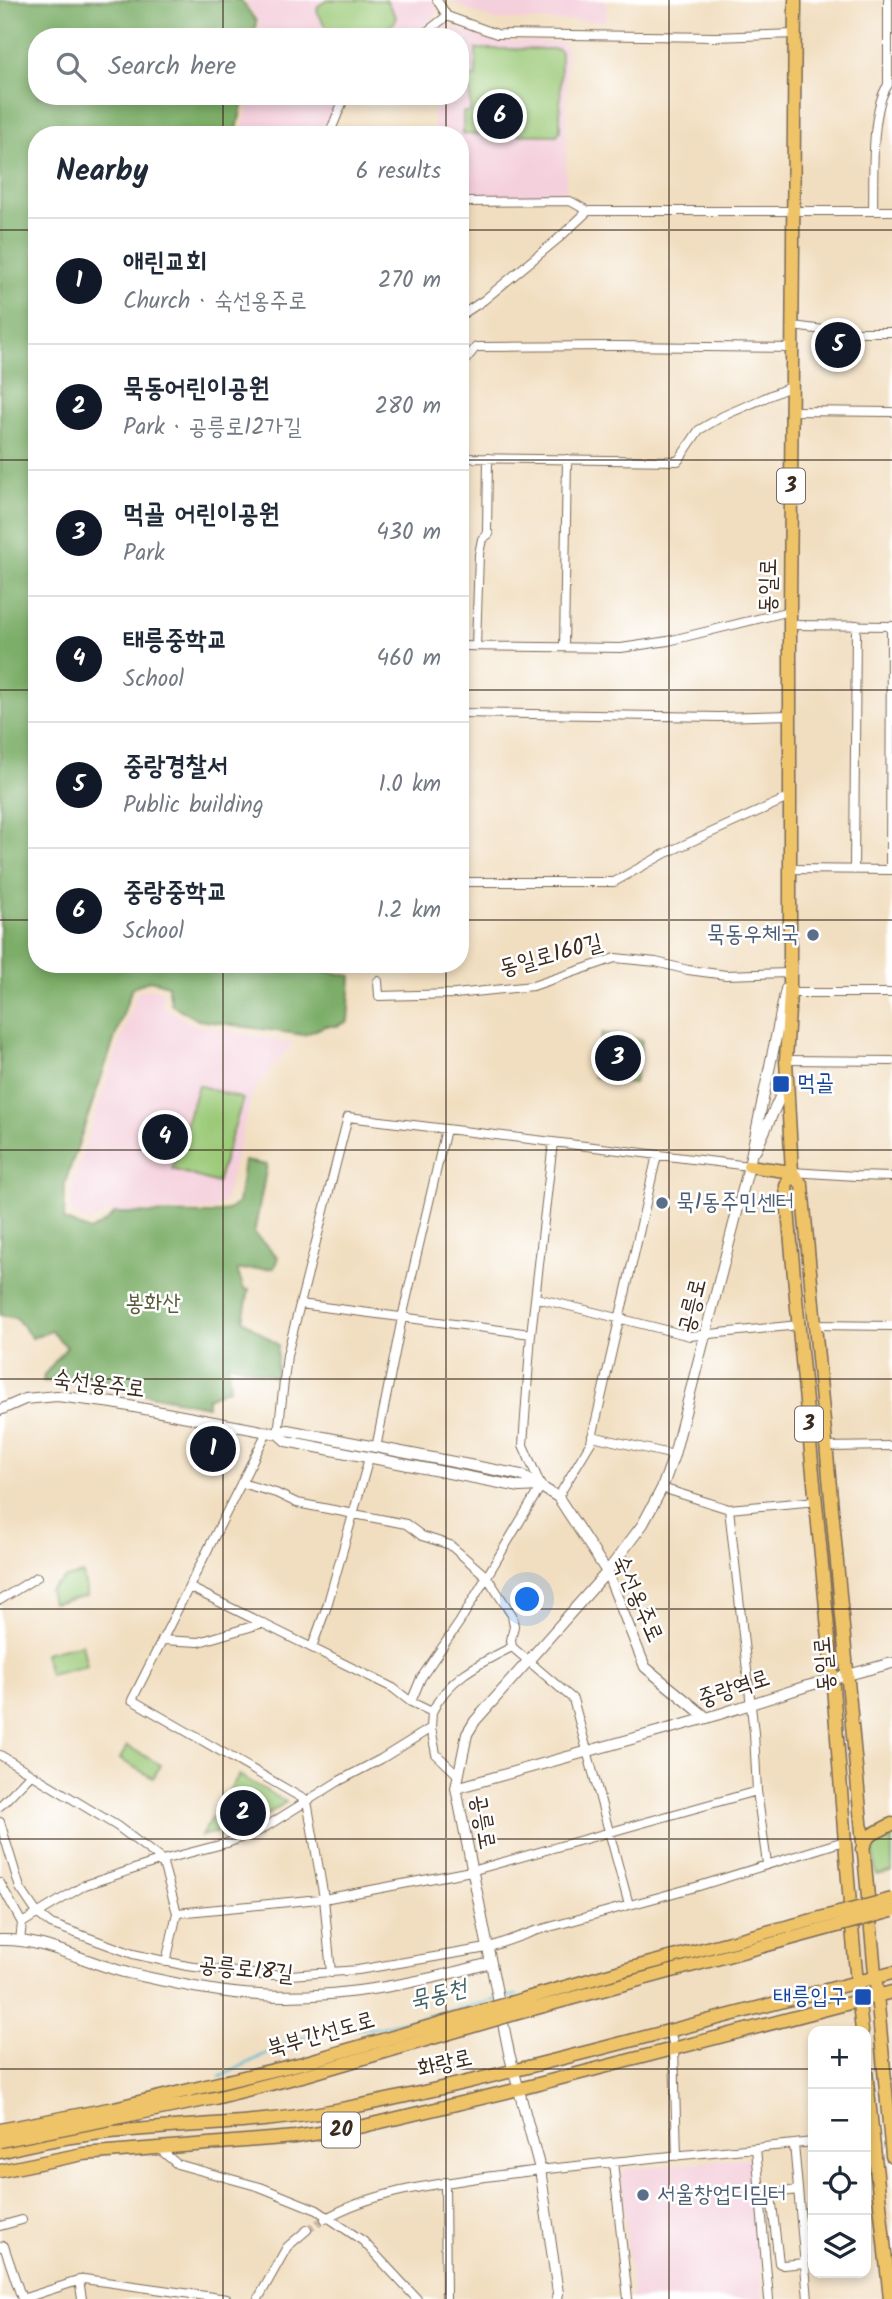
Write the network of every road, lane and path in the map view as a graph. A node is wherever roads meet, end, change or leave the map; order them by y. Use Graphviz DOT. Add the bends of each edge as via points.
graph roads {
  1 [pos="437,0"];
  2 [pos="795,0"];
  3 [pos="888,0"];
  4 [pos="447,16"];
  5 [pos="432,28"];
  6 [pos="795,34"];
  7 [pos="341,105"];
  8 [pos="333,126"];
  9 [pos="469,202"];
  10 [pos="588,211"];
  11 [pos="794,211"];
  12 [pos="873,211"];
  13 [pos="892,211"];
  14 [pos="469,310"];
  15 [pos="793,327"];
  16 [pos="892,332"];
  17 [pos="793,348"];
  18 [pos="469,355"];
  19 [pos="792,386"];
  20 [pos="792,411"];
  21 [pos="892,412"];
  22 [pos="469,458"];
  23 [pos="488,458"];
  24 [pos="567,459"];
  25 [pos="790,611"];
  26 [pos="790,625"];
  27 [pos="856,625"];
  28 [pos="892,626"];
  29 [pos="469,646"];
  30 [pos="476,646"];
  31 [pos="564,647"];
  32 [pos="469,713"];
  33 [pos="790,715"];
  34 [pos="790,797"];
  35 [pos="789,869"];
  36 [pos="854,870"];
  37 [pos="891,870"];
  38 [pos="469,882"];
  39 [pos="789,973"];
  40 [pos="378,981"];
  41 [pos="789,993"];
  42 [pos="892,993"];
  43 [pos="786,1060"];
  44 [pos="892,1061"];
  45 [pos="786,1084"];
  46 [pos="446,1129"];
  47 [pos="553,1142"];
  48 [pos="657,1155"];
  49 [pos="749,1166"];
  50 [pos="792,1172"];
  51 [pos="892,1177"];
  52 [pos="805,1215"];
  53 [pos="788,1216"];
  54 [pos="537,1298"];
  55 [pos="300,1304"];
  56 [pos="402,1318"];
  57 [pos="620,1319"];
  58 [pos="799,1325"];
  59 [pos="815,1325"];
  60 [pos="892,1326"];
  61 [pos="531,1334"];
  62 [pos="705,1335"];
  63 [pos="0,1410"];
  64 [pos="267,1432"];
  65 [pos="278,1434"];
  66 [pos="592,1436"];
  67 [pos="892,1446"];
  68 [pos="376,1448"];
  69 [pos="828,1454"];
  70 [pos="674,1455"];
  71 [pos="369,1458"];
  72 [pos="813,1462"];
  73 [pos="241,1483"];
  74 [pos="541,1486"];
  75 [pos="662,1488"];
  76 [pos="558,1497"];
  77 [pos="817,1501"];
  78 [pos="729,1508"];
  79 [pos="353,1514"];
  80 [pos="834,1517"];
  81 [pos="818,1518"];
  82 [pos="607,1572"];
  83 [pos="37,1577"];
  84 [pos="487,1577"];
  85 [pos="188,1587"];
  86 [pos="0,1600"];
  87 [pos="263,1623"];
  88 [pos="843,1625"];
  89 [pos="828,1626"];
  90 [pos="162,1640"];
  91 [pos="312,1647"];
  92 [pos="512,1647"];
  93 [pos="528,1660"];
  94 [pos="892,1663"];
  95 [pos="847,1675"];
  96 [pos="832,1679"];
  97 [pos="411,1702"];
  98 [pos="750,1704"];
  99 [pos="432,1712"];
  100 [pos="707,1718"];
  101 [pos="431,1728"];
  102 [pos="587,1752"];
  103 [pos="0,1755"];
  104 [pos="30,1775"];
  105 [pos="458,1775"];
  106 [pos="456,1788"];
  107 [pos="757,1791"];
  108 [pos="307,1801"];
  109 [pos="0,1806"];
  110 [pos="859,1817"];
  111 [pos="0,1822"];
  112 [pos="892,1823"];
  113 [pos="608,1832"];
  114 [pos="844,1841"];
  115 [pos="862,1849"];
  116 [pos="162,1860"];
  117 [pos="767,1864"];
  118 [pos="471,1871"];
  119 [pos="0,1883"];
  120 [pos="324,1898"];
  121 [pos="892,1899"];
  122 [pos="629,1905"];
  123 [pos="892,1911"];
  124 [pos="37,1913"];
  125 [pos="177,1913"];
  126 [pos="22,1923"];
  127 [pos="0,1940"];
  128 [pos="20,1941"];
  129 [pos="487,1948"];
  130 [pos="166,1962"];
  131 [pos="491,1967"];
  132 [pos="331,1972"];
  133 [pos="892,1973"];
  134 [pos="875,1978"];
  135 [pos="857,1983"];
  136 [pos="892,1992"];
  137 [pos="876,1996"];
  138 [pos="859,2000"];
  139 [pos="862,2026"];
  140 [pos="670,2031"];
  141 [pos="674,2047"];
  142 [pos="514,2070"];
  143 [pos="519,2089"];
  144 [pos="0,2130"];
  145 [pos="891,2134"];
  146 [pos="871,2136"];
  147 [pos="0,2141"];
  148 [pos="808,2143"];
  149 [pos="794,2144"];
  150 [pos="157,2147"];
  151 [pos="756,2148"];
  152 [pos="0,2152"];
  153 [pos="871,2152"];
  154 [pos="677,2156"];
  155 [pos="892,2156"];
  156 [pos="613,2162"];
  157 [pos="540,2169"];
  158 [pos="0,2171"];
  159 [pos="445,2182"];
  160 [pos="798,2190"];
  161 [pos="327,2218"];
  162 [pos="22,2220"];
  163 [pos="774,2221"];
  164 [pos="763,2222"];
  165 [pos="0,2227"];
  166 [pos="307,2230"];
  167 [pos="0,2247"];
  168 [pos="805,2263"];
  169 [pos="79,2280"];
  170 [pos="200,2297"];
  171 [pos="82,2299"];
  172 [pos="227,2299"];
  173 [pos="258,2299"];
  174 [pos="417,2299"];
  175 [pos="446,2299"];
  176 [pos="557,2299"];
  177 [pos="628,2299"];
  178 [pos="769,2299"];
  179 [pos="808,2299"];
  180 [pos="890,2299"];
  1 -- 4 [label="street"];
  2 -- 6 [label="main road, 동일로 / 3"];
  3 -- 12 [label="street" via="888,85 881,95 874,143"];
  4 -- 5 [label="street"];
  4 -- 6 [label="street" via="497,34"];
  6 -- 11 [label="main road, 동일로 / 3"];
  7 -- 8 [label="street"];
  9 -- 10 [label="street" via="570,201"];
  10 -- 11 [label="street"];
  10 -- 14 [label="street"];
  11 -- 12 [label="street"];
  11 -- 15 [label="main road, 동일로 / 3"];
  12 -- 13 [label="street"];
  15 -- 16 [label="street"];
  15 -- 17 [label="main road, 동일로 / 3"];
  17 -- 18 [label="street" via="475,347"];
  17 -- 19 [label="main road, 동일로 / 3"];
  19 -- 20 [label="main road, 동일로 / 3"];
  19 -- 24 [label="street" via="699,430 678,461"];
  20 -- 21 [label="street"];
  20 -- 25 [label="main road, 동일로 / 3"];
  22 -- 23 [label="street"];
  23 -- 24 [label="street"];
  23 -- 30 [label="street" via="489,534 482,539 479,554"];
  24 -- 31 [label="street"];
  25 -- 26 [label="main road, 동일로 / 3"];
  25 -- 31 [label="street" via="647,644"];
  26 -- 27 [label="street"];
  26 -- 33 [label="main road, 동일로 / 3"];
  27 -- 28 [label="street"];
  27 -- 36 [label="street"];
  28 -- 37 [label="street"];
  29 -- 30 [label="street"];
  30 -- 31 [label="street"];
  32 -- 33 [label="street"];
  33 -- 34 [label="main road, 동일로 / 3"];
  34 -- 35 [label="main road, 동일로 / 3"];
  34 -- 38 [label="street" via="614,882"];
  35 -- 36 [label="street"];
  35 -- 39 [label="main road, 동일로 / 3"];
  36 -- 37 [label="street"];
  39 -- 40 [label="street, 동일로160길" via="726,975 615,958 533,986 491,991 379,996"];
  39 -- 41 [label="main road, 동일로 / 3"];
  39 -- 49 [label="street, 공릉로"];
  41 -- 42 [label="street"];
  41 -- 43 [label="main road, 동일로 / 3"];
  43 -- 44 [label="street"];
  43 -- 45 [label="main road, 동일로 / 3"];
  45 -- 49 [label="street, 공릉로"];
  45 -- 50 [label="main road, 동일로 / 3"];
  46 -- 47 [label="street"];
  46 -- 55 [label="street" via="348,1117"];
  46 -- 56 [label="street"];
  47 -- 48 [label="street"];
  47 -- 54 [label="street"];
  48 -- 49 [label="street"];
  48 -- 57 [label="street"];
  49 -- 50 [label="main road"];
  49 -- 62 [label="street, 공릉로"];
  50 -- 51 [label="street"];
  50 -- 52 [label="main road, 동일로 / 3" via="802,1185"];
  50 -- 53 [label="main road, 동일로 / 3" via="786,1186"];
  52 -- 53 [label="main road" via="799,1204 793,1204"];
  52 -- 59 [label="main road, 동일로 / 3"];
  53 -- 58 [label="main road, 동일로 / 3"];
  54 -- 57 [label="street"];
  54 -- 61 [label="street"];
  55 -- 56 [label="street"];
  55 -- 65 [label="street" via="287,1355"];
  56 -- 61 [label="street"];
  56 -- 68 [label="street"];
  57 -- 62 [label="street" via="690,1336"];
  57 -- 66 [label="street"];
  58 -- 62 [label="street"];
  58 -- 72 [label="main road, 동일로 / 3"];
  59 -- 60 [label="street"];
  59 -- 69 [label="main road, 동일로 / 3"];
  61 -- 74 [label="street" via="523,1445"];
  62 -- 70 [label="street, 공릉로"];
  63 -- 64 [label="street, 숙선옹주로" via="25,1399 57,1396"];
  64 -- 65 [label="street, 숙선옹주로"];
  64 -- 73 [label="street"];
  65 -- 68 [label="street, 숙선옹주로" via="287,1430"];
  65 -- 71 [label="street, 숙선옹주로" via="286,1441"];
  66 -- 70 [label="street"];
  66 -- 76 [label="street"];
  67 -- 69 [label="street"];
  68 -- 74 [label="street, 숙선옹주로" via="521,1475"];
  69 -- 72 [label="main road" via="822,1475"];
  69 -- 80 [label="main road, 동일로 / 3"];
  70 -- 75 [label="street, 공릉로"];
  71 -- 74 [label="street, 숙선옹주로" via="520,1487"];
  71 -- 79 [label="street"];
  72 -- 77 [label="main road, 동일로 / 3"];
  73 -- 79 [label="street" via="297,1503"];
  73 -- 85 [label="street"];
  74 -- 76 [label="street, 숙선옹주로"];
  74 -- 84 [label="street"];
  75 -- 78 [label="street"];
  75 -- 82 [label="street, 공릉로" via="643,1524"];
  76 -- 82 [label="street, 숙선옹주로"];
  77 -- 78 [label="street"];
  77 -- 81 [label="main road, 동일로 / 3"];
  78 -- 98 [label="street"];
  79 -- 84 [label="street" via="407,1524 450,1545"];
  79 -- 91 [label="street"];
  80 -- 81 [label="main road" via="825,1503"];
  80 -- 88 [label="main road, 동일로 / 3"];
  81 -- 89 [label="main road, 동일로 / 3"];
  82 -- 93 [label="street, 공릉로"];
  82 -- 100 [label="street, 숙선옹주로" via="645,1668"];
  83 -- 86 [label="street"];
  84 -- 92 [label="street" via="512,1615"];
  84 -- 97 [label="street" via="421,1678"];
  85 -- 87 [label="street"];
  85 -- 90 [label="street"];
  87 -- 90 [label="street" via="199,1642"];
  87 -- 91 [label="street"];
  88 -- 89 [label="main road" via="838,1637"];
  88 -- 95 [label="main road, 동일로 / 3"];
  89 -- 96 [label="main road, 동일로 / 3"];
  90 -- 108 [label="street" via="132,1700"];
  91 -- 97 [label="street"];
  92 -- 93 [label="street"];
  92 -- 99 [label="street" via="454,1681"];
  93 -- 102 [label="street" via="573,1699"];
  93 -- 105 [label="street, 공릉로" via="471,1727"];
  94 -- 95 [label="street, 중랑역로"];
  95 -- 96 [label="street, 중랑역로"];
  95 -- 110 [label="main road, 동일로 / 3"];
  96 -- 98 [label="street, 중랑역로"];
  96 -- 114 [label="main road, 동일로 / 3"];
  97 -- 99 [label="street"];
  98 -- 100 [label="street, 중랑역로"];
  98 -- 107 [label="street"];
  99 -- 101 [label="street"];
  100 -- 102 [label="street, 중랑역로"];
  101 -- 105 [label="street" via="436,1754"];
  101 -- 108 [label="street"];
  102 -- 106 [label="street, 중랑역로"];
  102 -- 113 [label="street"];
  103 -- 104 [label="street"];
  104 -- 109 [label="street"];
  104 -- 116 [label="street" via="117,1826"];
  105 -- 106 [label="street, 공릉로"];
  106 -- 118 [label="street, 공릉로"];
  107 -- 113 [label="street"];
  107 -- 117 [label="street"];
  108 -- 116 [label="street" via="259,1831"];
  108 -- 120 [label="street"];
  110 -- 112 [label="main road"];
  110 -- 115 [label="main road, 동일로 / 3"];
  111 -- 124 [label="street" via="20,1888"];
  112 -- 115 [label="main road" via="869,1836"];
  113 -- 118 [label="street"];
  113 -- 122 [label="street"];
  114 -- 117 [label="street"];
  114 -- 135 [label="main road, 동일로 / 3, bridge"];
  115 -- 134 [label="main road, 동일로 / 3, bridge"];
  116 -- 124 [label="street" via="85,1885"];
  116 -- 125 [label="street"];
  117 -- 122 [label="street"];
  118 -- 120 [label="street"];
  118 -- 129 [label="street, 공릉로"];
  119 -- 126 [label="street"];
  120 -- 125 [label="street"];
  120 -- 132 [label="street"];
  121 -- 144 [label="main road, 북부간선도로, bridge" via="303,2063"];
  122 -- 129 [label="street"];
  123 -- 147 [label="main road, 북부간선도로, bridge" via="306,2075"];
  124 -- 126 [label="street"];
  124 -- 130 [label="street" via="70,1933"];
  125 -- 130 [label="street"];
  126 -- 128 [label="street"];
  127 -- 128 [label="street, 공릉로18길"];
  128 -- 131 [label="street, 공릉로18길" via="129,1973 259,1995 357,1992"];
  129 -- 131 [label="street, 공릉로"];
  129 -- 132 [label="street"];
  130 -- 132 [label="street" via="260,1975"];
  131 -- 142 [label="street, 공릉로, bridge"];
  133 -- 134 [label="main road, 화랑로 / 20"];
  134 -- 135 [label="main road, 화랑로 / 20"];
  134 -- 137 [label="main road, 동일로 / 3"];
  135 -- 138 [label="main road, 동일로 / 3"];
  135 -- 140 [label="main road, 화랑로 / 20"];
  136 -- 137 [label="main road, 화랑로 / 20"];
  137 -- 138 [label="main road, 화랑로 / 20"];
  137 -- 145 [label="main road, 동일로 / 3"];
  138 -- 139 [label="main road, 동일로 / 3"];
  138 -- 141 [label="main road, 화랑로 / 20"];
  140 -- 141 [label="street"];
  140 -- 142 [label="main road, 화랑로 / 20"];
  141 -- 143 [label="main road, 화랑로 / 20"];
  141 -- 154 [label="street"];
  142 -- 143 [label="street"];
  142 -- 152 [label="main road, 화랑로 / 20" via="337,2110 83,2135"];
  143 -- 150 [label="main road, 화랑로 / 20" via="353,2128"];
  143 -- 157 [label="street"];
  145 -- 146 [label="street"];
  145 -- 155 [label="main road, 동일로 / 3"];
  148 -- 149 [label="street"];
  149 -- 151 [label="street"];
  149 -- 160 [label="street"];
  150 -- 158 [label="main road, 화랑로 / 20" via="83,2154"];
  150 -- 161 [label="street" via="177,2164 260,2187"];
  151 -- 154 [label="street"];
  151 -- 164 [label="street"];
  153 -- 180 [label="main road"];
  154 -- 156 [label="street"];
  156 -- 157 [label="street"];
  156 -- 177 [label="street"];
  157 -- 159 [label="street"];
  157 -- 176 [label="street"];
  159 -- 161 [label="street" via="363,2201"];
  159 -- 175 [label="street"];
  160 -- 163 [label="street" via="772,2194"];
  160 -- 168 [label="street"];
  161 -- 174 [label="street" via="363,2241"];
  162 -- 165 [label="street"];
  163 -- 164 [label="street"];
  163 -- 168 [label="street" via="779,2264"];
  164 -- 178 [label="street"];
  166 -- 173 [label="street" via="287,2247"];
  167 -- 169 [label="street" via="4,2246 22,2299"];
  168 -- 179 [label="street"];
  169 -- 170 [label="street"];
  169 -- 171 [label="street"];
  170 -- 172 [label="street"];
}
